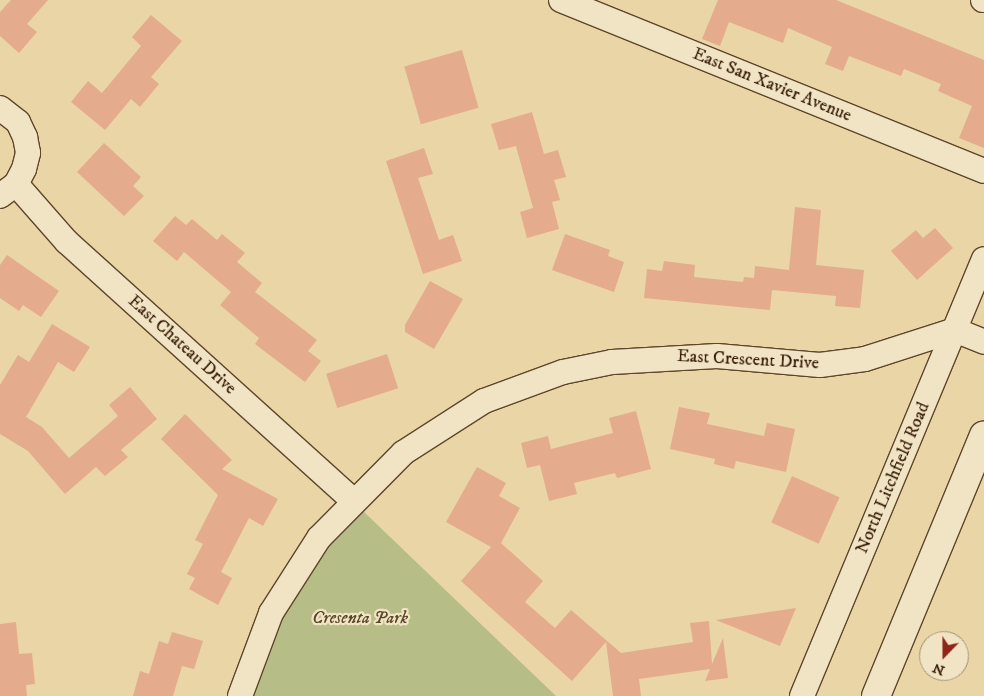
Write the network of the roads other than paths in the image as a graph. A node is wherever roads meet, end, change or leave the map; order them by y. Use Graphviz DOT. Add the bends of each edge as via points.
graph roads {
  1 [pos="560,0"];
  2 [pos="0,108"];
  3 [pos="984,171"];
  4 [pos="8,190"];
  5 [pos="984,259"];
  6 [pos="955,330"];
  7 [pos="984,342"];
  8 [pos="984,435"];
  9 [pos="354,501"];
  10 [pos="240,696"];
  11 [pos="802,696"];
  12 [pos="876,696"];
  1 -- 3 [label="street, East San Xavier Avenue"];
  2 -- 4 [label="street, East Chateau Drive" via="18,122 28,153 24,169"];
  4 -- 9 [label="street, East Chateau Drive"];
  5 -- 6 [label="street, North Litchfield Road"];
  6 -- 7 [label="street"];
  6 -- 9 [label="street, East Crescent Drive" via="865,360 820,365 717,356 667,357 612,362 563,372 484,401 442,426 404,453"];
  6 -- 11 [label="street, North Litchfield Road"];
  8 -- 12 [label="main road"];
  9 -- 10 [label="street, East Crescent Drive" via="319,538 276,606 258,642"];
}
